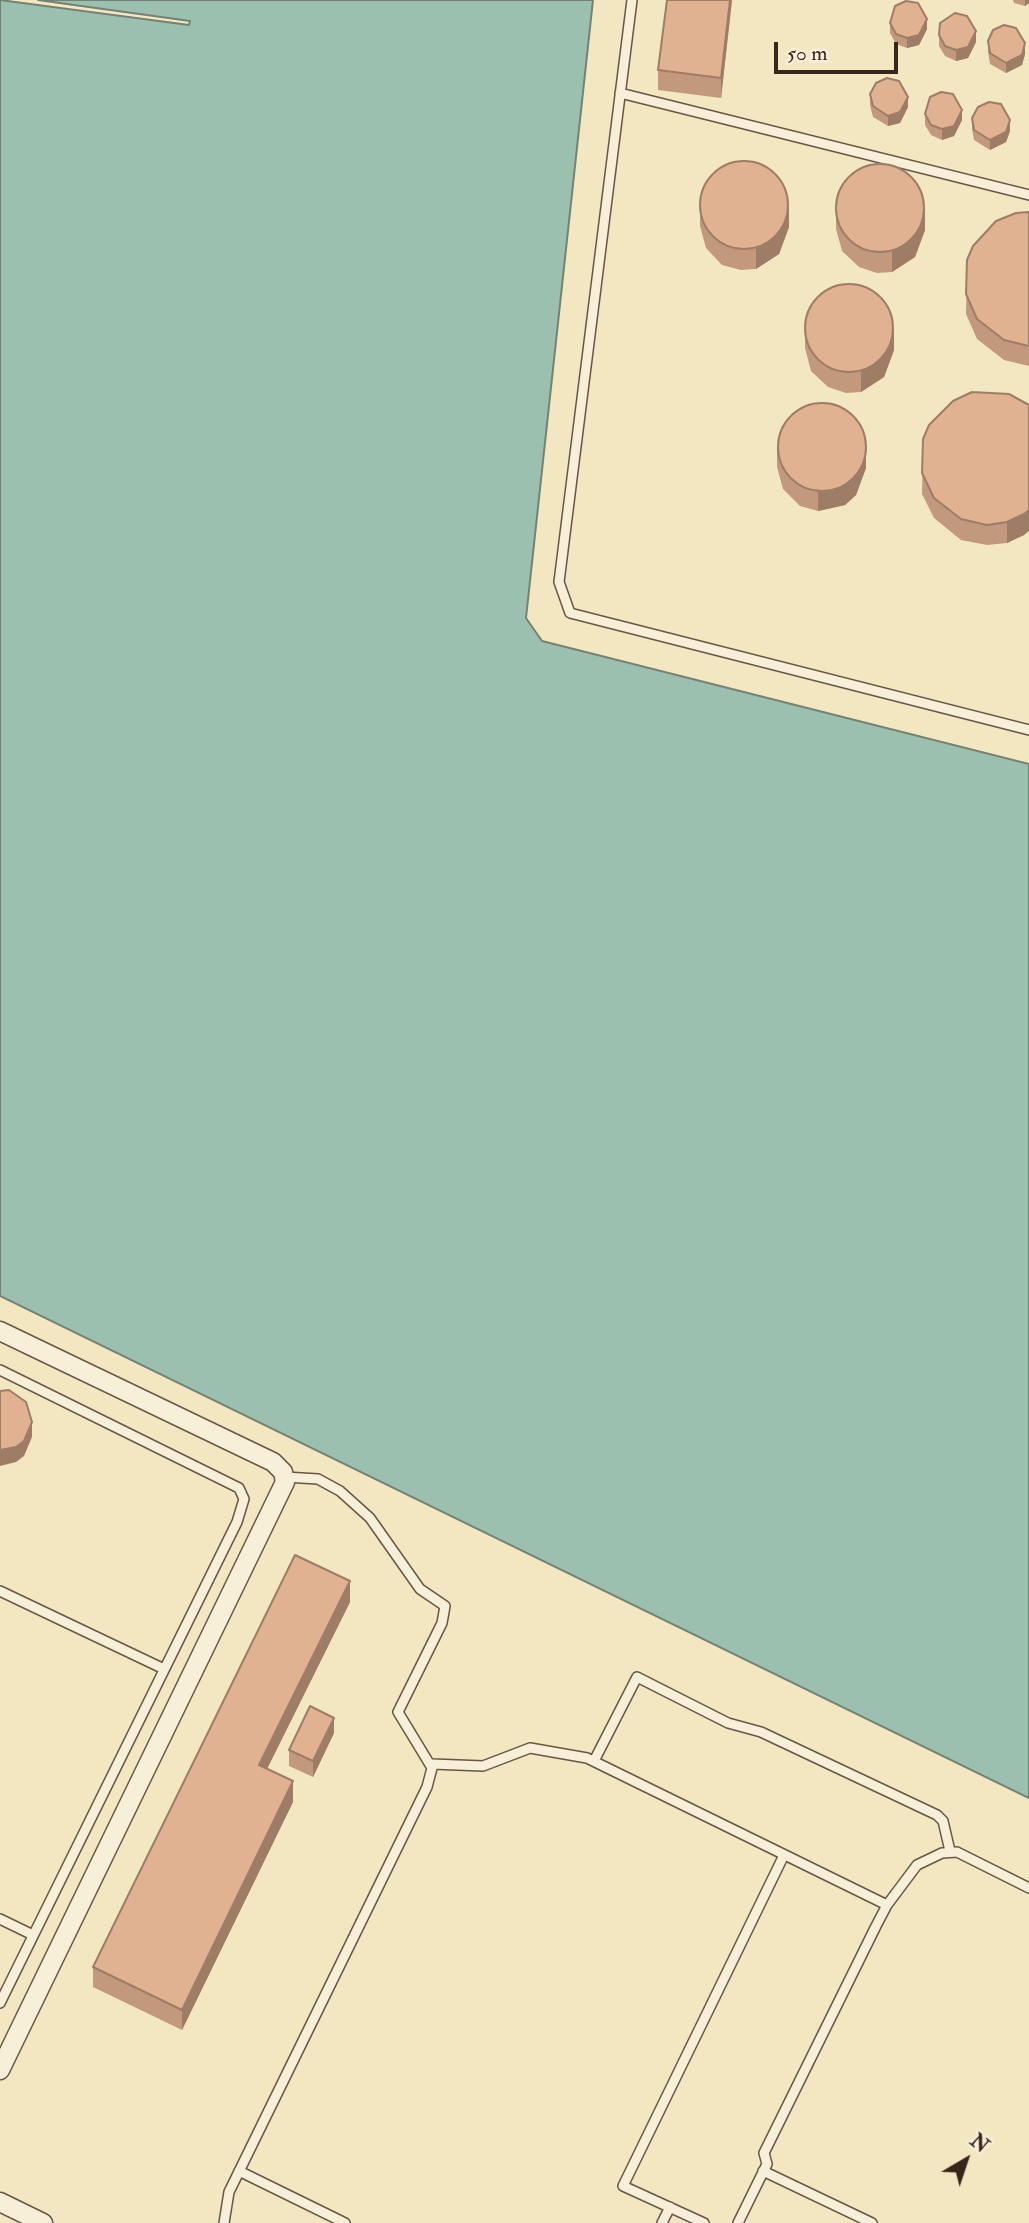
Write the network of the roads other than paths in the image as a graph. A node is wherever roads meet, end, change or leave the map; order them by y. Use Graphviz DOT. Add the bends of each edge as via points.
graph roads {
  1 [pos="632,0"];
  2 [pos="620,93"];
  3 [pos="1029,195"];
  4 [pos="1029,730"];
  5 [pos="0,1331"];
  6 [pos="0,1370"];
  7 [pos="285,1477"];
  8 [pos="0,1591"];
  9 [pos="164,1669"];
  10 [pos="594,1761"];
  11 [pos="432,1764"];
  12 [pos="950,1851"];
  13 [pos="785,1855"];
  14 [pos="1029,1888"];
  15 [pos="887,1905"];
  16 [pos="0,1919"];
  17 [pos="33,1935"];
  18 [pos="0,2003"];
  19 [pos="0,2070"];
  20 [pos="239,2171"];
  21 [pos="763,2171"];
  22 [pos="0,2202"];
  23 [pos="670,2207"];
  24 [pos="43,2223"];
  25 [pos="224,2223"];
  26 [pos="345,2223"];
  27 [pos="662,2223"];
  28 [pos="704,2223"];
  29 [pos="738,2223"];
  30 [pos="872,2223"];
  1 -- 2 [label="lane"];
  2 -- 3 [label="lane"];
  2 -- 4 [label="lane" via="559,582 570,613"];
  5 -- 7 [label="street" via="273,1462"];
  6 -- 9 [label="lane" via="239,1488 242,1510"];
  7 -- 11 [label="lane" via="318,1479 340,1491 385,1536 420,1589 445,1606 442,1623 398,1712"];
  7 -- 19 [label="street"];
  8 -- 9 [label="lane"];
  9 -- 17 [label="lane"];
  10 -- 11 [label="lane" via="530,1748 483,1766"];
  10 -- 12 [label="lane" via="637,1677 728,1723 761,1732 937,1815 943,1821"];
  10 -- 13 [label="lane"];
  11 -- 20 [label="lane" via="427,1787"];
  12 -- 14 [label="lane"];
  12 -- 15 [label="lane" via="917,1865"];
  13 -- 15 [label="lane"];
  13 -- 23 [label="lane" via="623,2186"];
  15 -- 21 [label="lane" via="764,2153 767,2164"];
  16 -- 17 [label="lane"];
  17 -- 18 [label="lane"];
  20 -- 25 [label="lane" via="225,2204"];
  20 -- 26 [label="lane"];
  21 -- 29 [label="lane"];
  21 -- 30 [label="lane"];
  22 -- 24 [label="street"];
  23 -- 27 [label="lane"];
  23 -- 28 [label="lane"];
}
